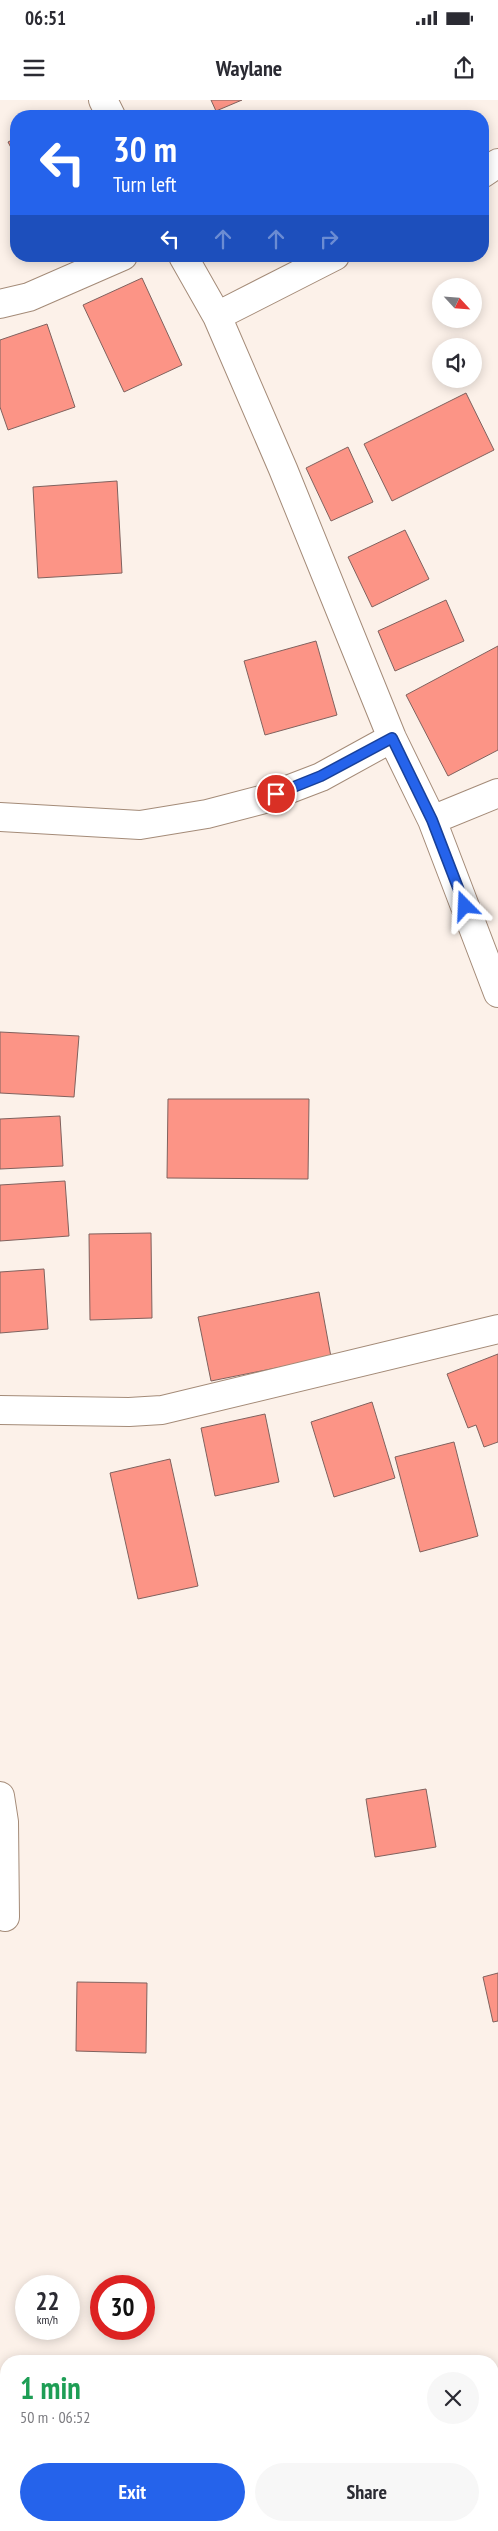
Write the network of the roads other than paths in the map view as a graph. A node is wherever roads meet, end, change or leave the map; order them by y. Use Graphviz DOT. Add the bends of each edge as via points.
graph roads {
  1 [pos="108,262"];
  2 [pos="186,262"];
  3 [pos="323,262"];
  4 [pos="0,304"];
  5 [pos="217,316"];
  6 [pos="392,738"];
  7 [pos="498,793"];
  8 [pos="0,818"];
  9 [pos="432,820"];
  10 [pos="498,993"];
  11 [pos="498,1329"];
  12 [pos="0,1410"];
  13 [pos="0,1796"];
  14 [pos="5,1917"];
  1 -- 4 [label="street" via="29,297"];
  2 -- 5 [label="street"];
  3 -- 5 [label="street"];
  5 -- 6 [label="street"];
  6 -- 8 [label="street" via="321,776 261,800 207,814 140,825"];
  6 -- 9 [label="street"];
  7 -- 9 [label="street"];
  9 -- 10 [label="street"];
  11 -- 12 [label="street" via="162,1410"];
  13 -- 14 [label="street" via="4,1822"];
}
